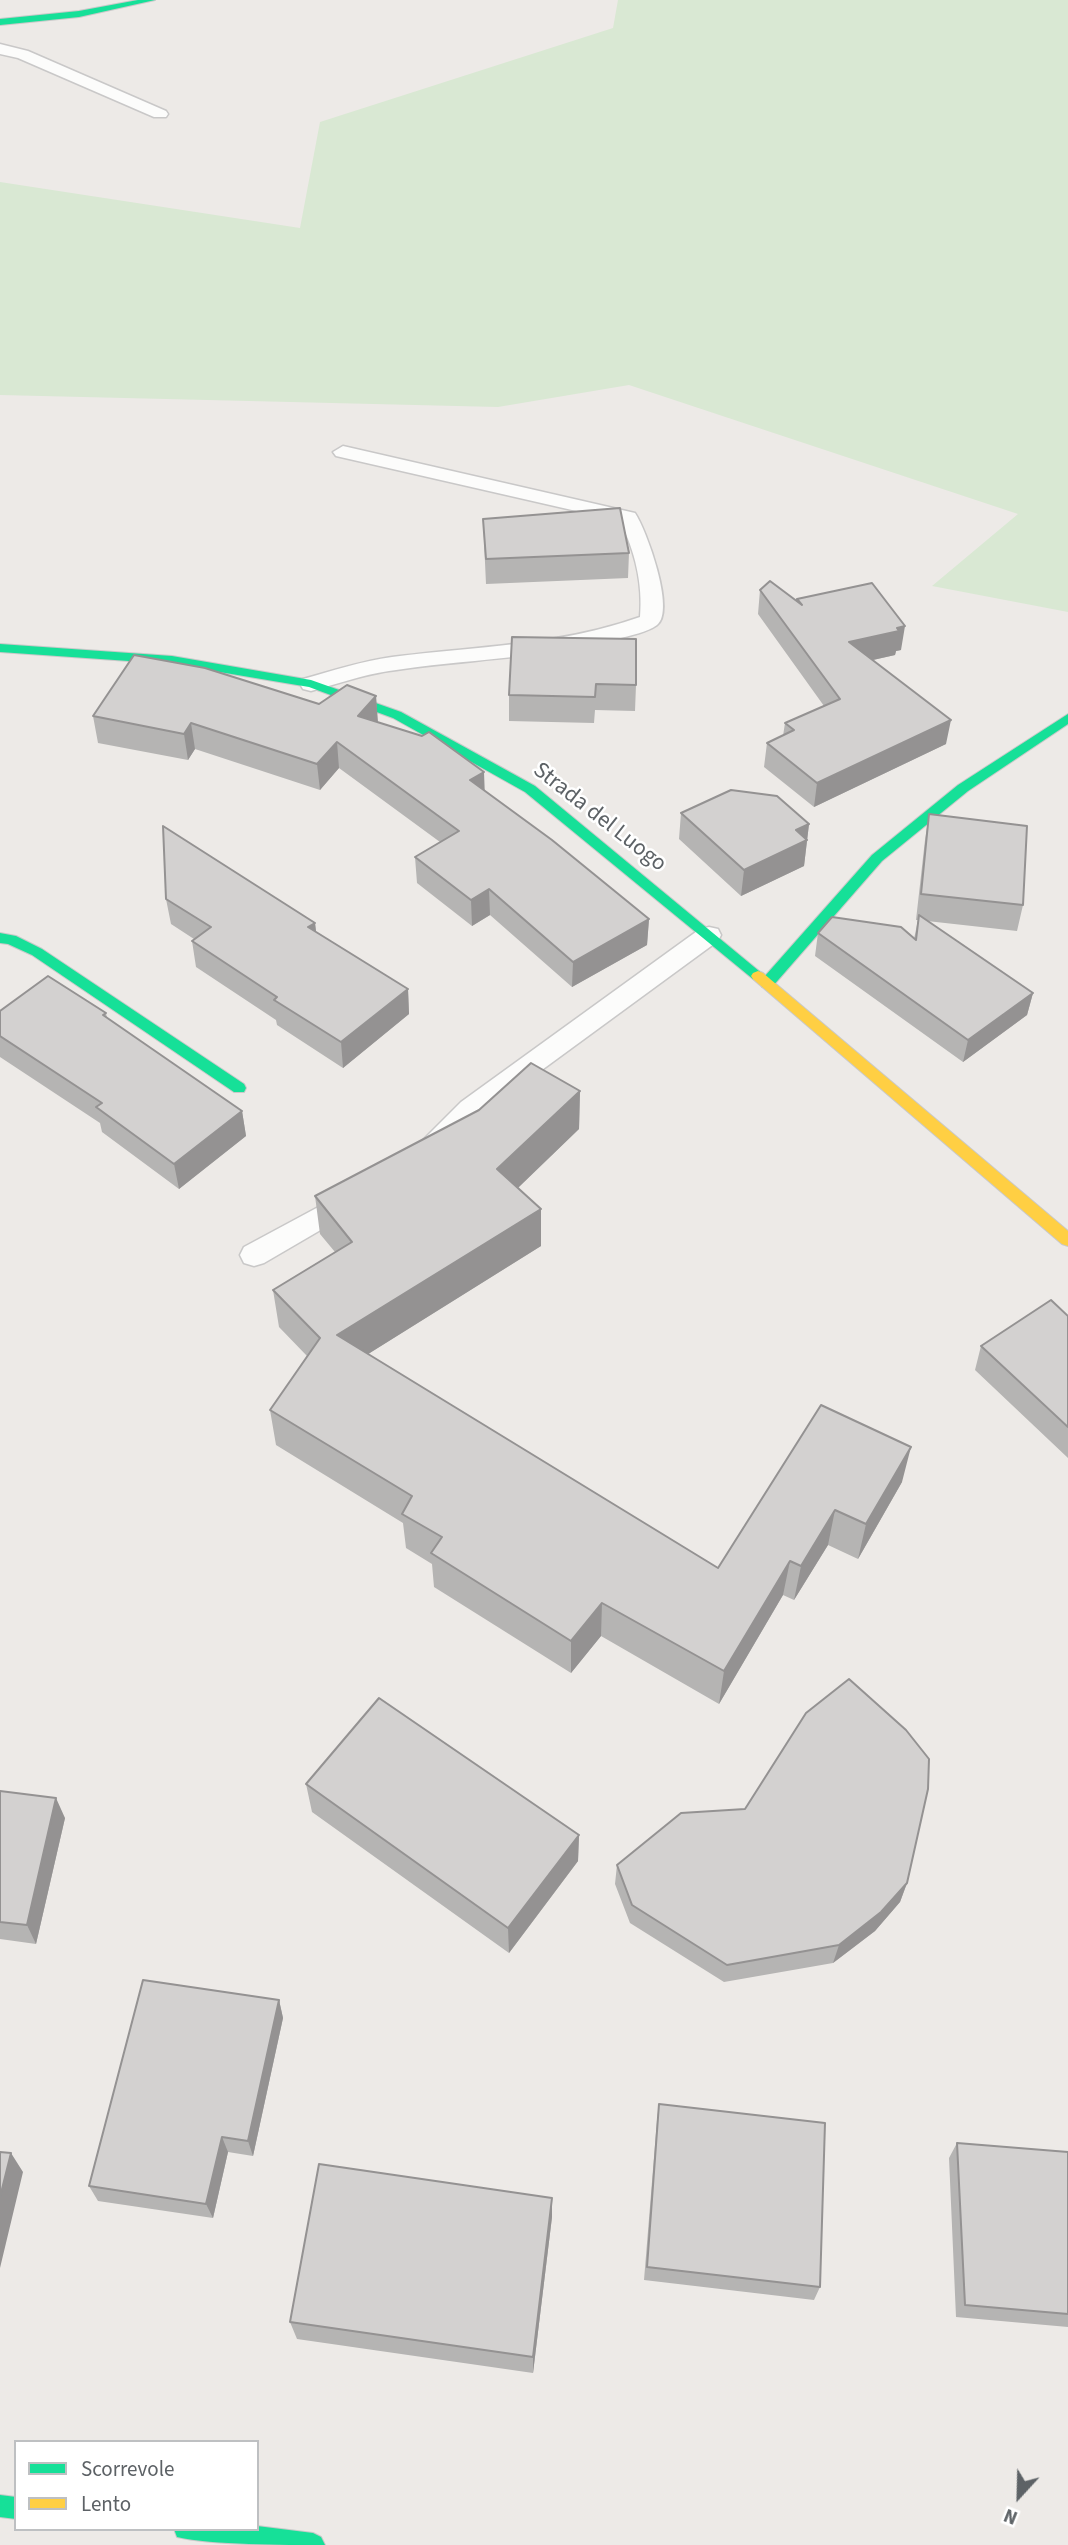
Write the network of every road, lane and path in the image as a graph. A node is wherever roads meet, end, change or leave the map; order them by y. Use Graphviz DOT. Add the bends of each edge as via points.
graph roads {
  1 [pos="151,0"];
  2 [pos="0,22"];
  3 [pos="0,49"];
  4 [pos="160,114"];
  5 [pos="343,452"];
  6 [pos="0,648"];
  7 [pos="311,684"];
  8 [pos="1068,718"];
  9 [pos="709,935"];
  10 [pos="0,938"];
  11 [pos="766,983"];
  12 [pos="239,1088"];
  13 [pos="415,1164"];
  14 [pos="369,1190"];
  15 [pos="1068,1240"];
  16 [pos="254,1255"];
  17 [pos="201,2531"];
  18 [pos="313,2545"];
  1 -- 2 [label="street"];
  3 -- 4 [label="lane" via="23,54"];
  5 -- 7 [label="lane" via="628,517 653,599 650,620 621,633 530,649 387,664"];
  6 -- 7 [label="street, Strada del Luogo" via="172,660"];
  7 -- 9 [label="street, Strada del Luogo" via="397,715 530,789"];
  8 -- 11 [label="street" via="963,788 877,858"];
  9 -- 11 [label="street, Strada del Luogo"];
  9 -- 13 [label="lane" via="470,1108"];
  10 -- 12 [label="street" via="37,952"];
  11 -- 15 [label="street, Strada del Luogo"];
  14 -- 16 [label="lane"];
  17 -- 18 [label="street"];
}
